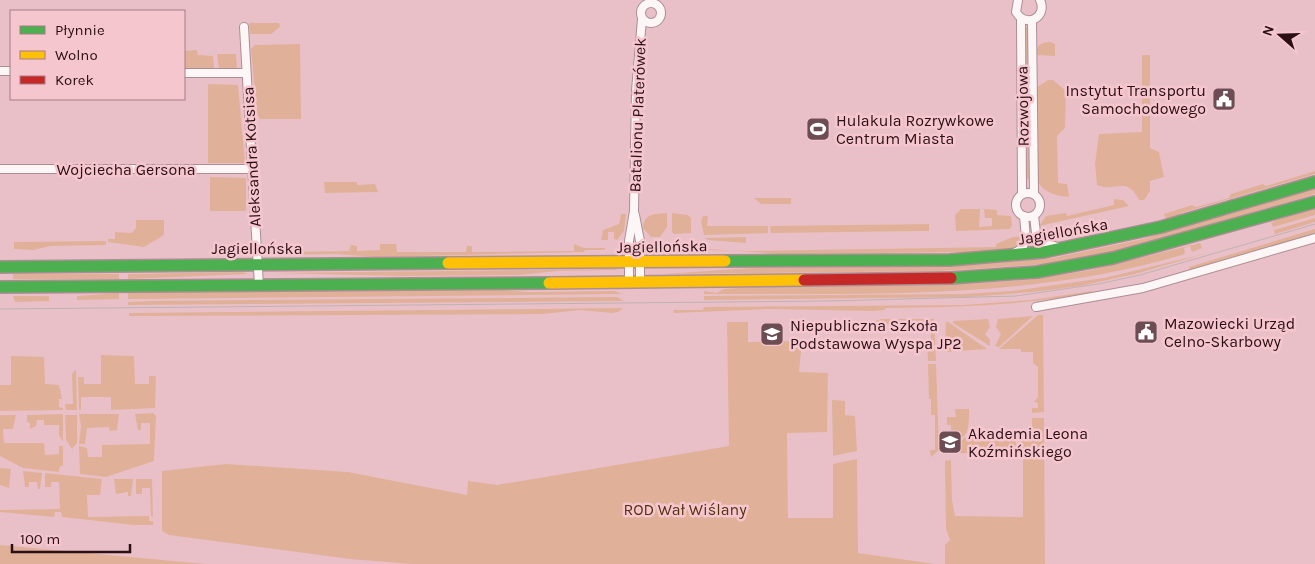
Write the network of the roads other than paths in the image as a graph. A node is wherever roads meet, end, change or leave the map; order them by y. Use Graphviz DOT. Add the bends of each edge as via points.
graph roads {
  1 [pos="1018,0"];
  2 [pos="1040,0"];
  3 [pos="1021,18"];
  4 [pos="642,19"];
  5 [pos="1032,20"];
  6 [pos="244,27"];
  7 [pos="185,73"];
  8 [pos="246,73"];
  9 [pos="0,169"];
  10 [pos="252,169"];
  11 [pos="1315,182"];
  12 [pos="1022,194"];
  13 [pos="1034,194"];
  14 [pos="1315,202"];
  15 [pos="1024,216"];
  16 [pos="1034,216"];
  17 [pos="1315,238"];
  18 [pos="1064,248"];
  19 [pos="1004,258"];
  20 [pos="634,262"];
  21 [pos="257,264"];
  22 [pos="0,268"];
  23 [pos="634,282"];
  24 [pos="260,286"];
  25 [pos="0,287"];
  26 [pos="1036,306"];
  1 -- 3 [label="street, Rozwojowa" via="1015,9"];
  2 -- 5 [label="street" via="1041,13"];
  3 -- 5 [label="street"];
  3 -- 12 [label="street, Rozwojowa"];
  4 -- 20 [label="street, Batalionu Platerówek" via="636,91 634,211 639,235"];
  5 -- 13 [label="street, Rozwojowa"];
  6 -- 8 [label="street, Aleksandra Kotsisa"];
  7 -- 8 [label="street"];
  8 -- 10 [label="street, Aleksandra Kotsisa"];
  9 -- 10 [label="street, Wojciecha Gersona"];
  10 -- 21 [label="street, Aleksandra Kotsisa"];
  11 -- 18 [label="main road, Jagiellońska" via="1173,225"];
  12 -- 13 [label="street"];
  12 -- 15 [label="street, Rozwojowa" via="1016,206"];
  13 -- 16 [label="street, Rozwojowa" via="1040,203"];
  14 -- 23 [label="main road" via="1170,244 1037,272 949,278"];
  15 -- 16 [label="street"];
  15 -- 19 [label="street, Rozwojowa" via="1024,246"];
  16 -- 18 [label="street, Rozwojowa" via="1037,241"];
  17 -- 26 [label="street" via="1143,288"];
  18 -- 19 [label="main road, Jagiellońska"];
  19 -- 20 [label="main road, Jagiellońska"];
  20 -- 21 [label="main road, Jagiellońska"];
  20 -- 23 [label="street, Batalionu Platerówek"];
  21 -- 22 [label="main road, Jagiellońska"];
  21 -- 24 [label="street, Aleksandra Kotsisa"];
  23 -- 24 [label="main road"];
  24 -- 25 [label="main road"];
}
